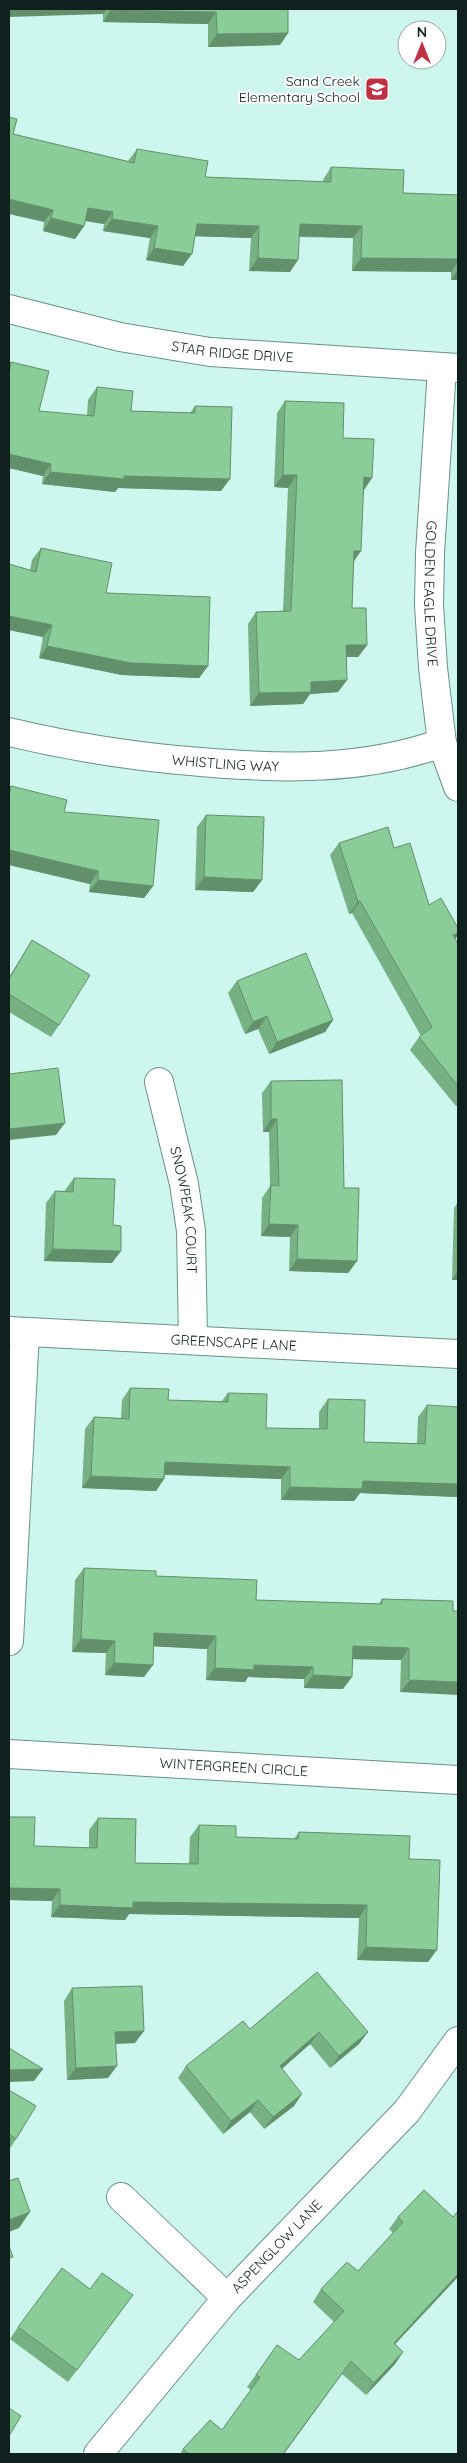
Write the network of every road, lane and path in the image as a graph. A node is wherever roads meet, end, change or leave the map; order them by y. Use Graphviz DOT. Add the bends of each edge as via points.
graph roads {
  1 [pos="9,309"];
  2 [pos="450,368"];
  3 [pos="9,732"];
  4 [pos="442,743"];
  5 [pos="458,787"];
  6 [pos="159,1082"];
  7 [pos="17,1331"];
  8 [pos="193,1340"];
  9 [pos="458,1354"];
  10 [pos="9,1641"];
  11 [pos="9,1754"];
  12 [pos="458,1780"];
  13 [pos="458,2041"];
  14 [pos="121,2197"];
  15 [pos="227,2298"];
  16 [pos="98,2454"];
  1 -- 2 [label="street, STAR RIDGE DRIVE" via="120,337 210,352"];
  2 -- 4 [label="street, GOLDEN EAGLE DRIVE" via="430,553 429,605"];
  3 -- 4 [label="street, WHISTLING WAY" via="98,750 167,759 302,768 360,764 409,755"];
  4 -- 5 [label="street, GOLDEN EAGLE DRIVE"];
  6 -- 8 [label="street, SNOWPEAK COURT" via="184,1184 191,1231"];
  7 -- 8 [label="street, GREENSCAPE LANE"];
  7 -- 10 [label="street"];
  8 -- 9 [label="street, GREENSCAPE LANE"];
  11 -- 12 [label="street, WINTERGREEN CIRCLE"];
  13 -- 15 [label="street, ASPENGLOW LANE" via="407,2111"];
  14 -- 15 [label="street"];
  15 -- 16 [label="street, ASPENGLOW LANE"];
}
